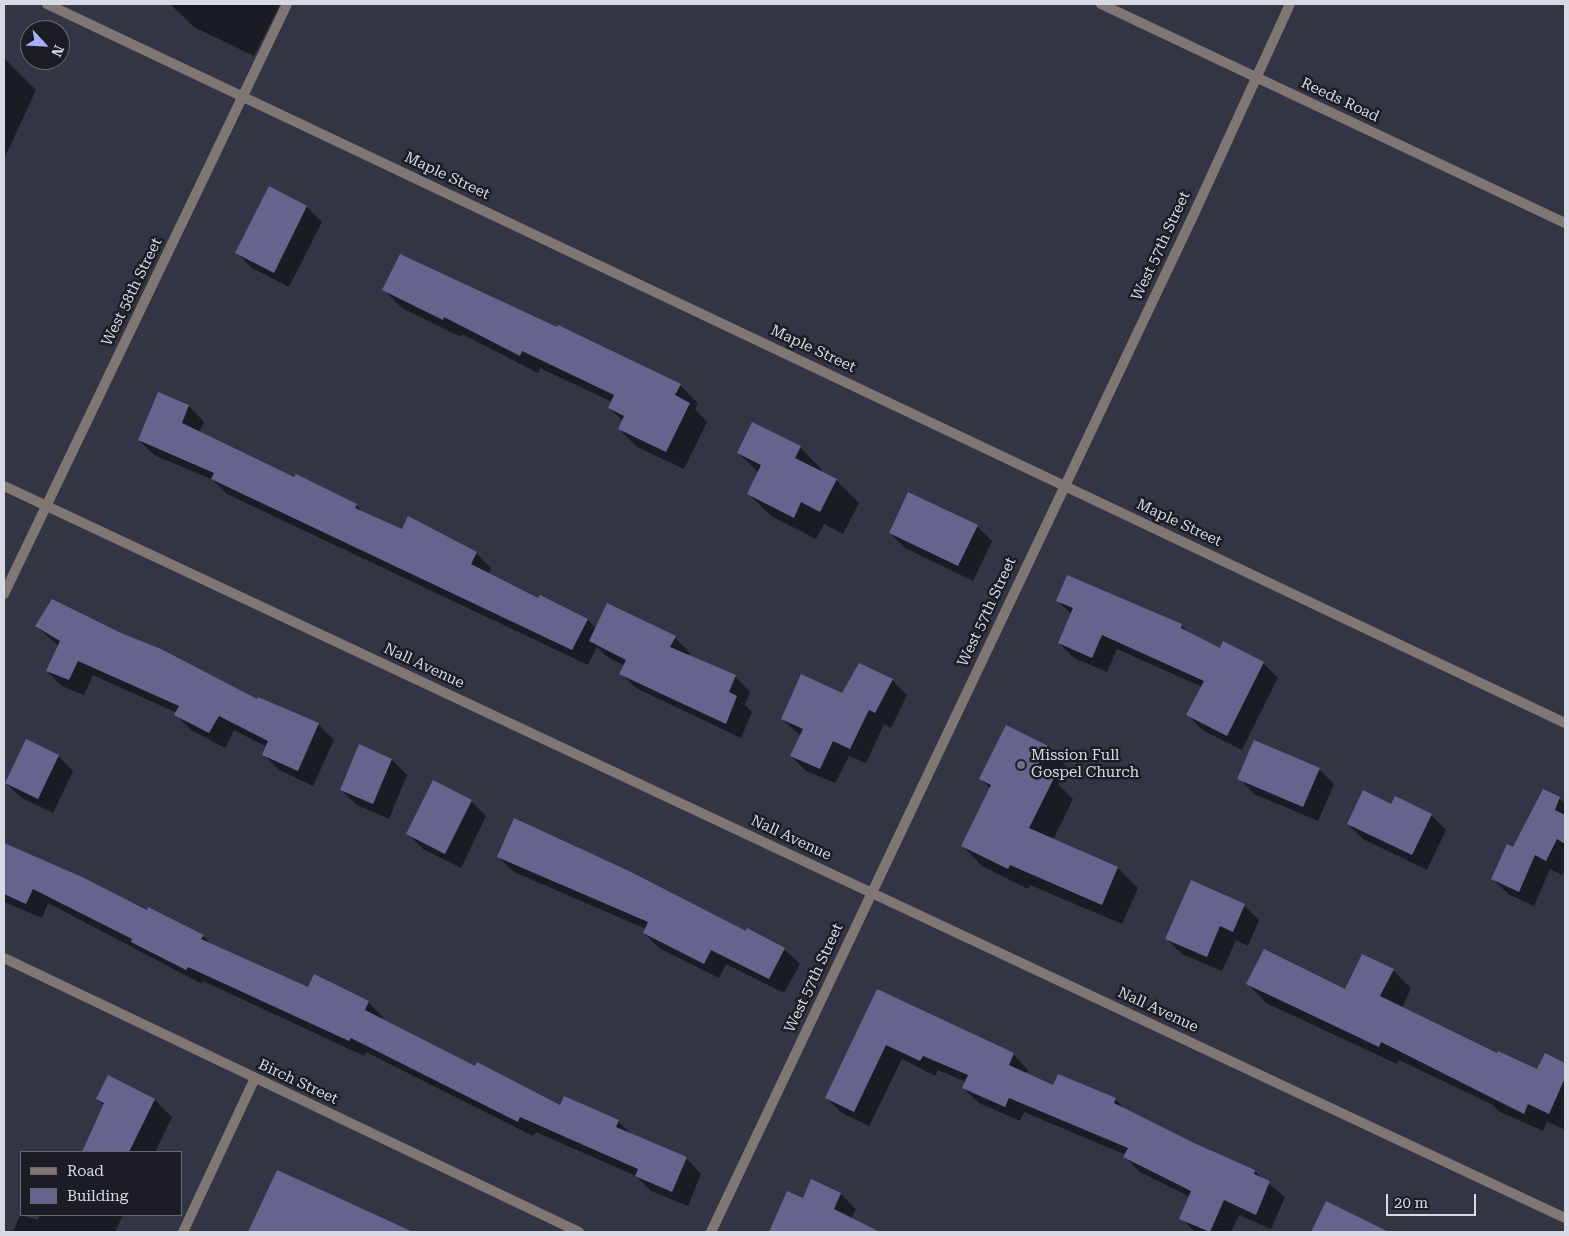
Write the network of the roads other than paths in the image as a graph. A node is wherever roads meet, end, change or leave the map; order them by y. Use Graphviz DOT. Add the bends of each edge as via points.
graph roads {
  1 [pos="47,4"];
  2 [pos="287,4"];
  3 [pos="1101,4"];
  4 [pos="1290,4"];
  5 [pos="1256,77"];
  6 [pos="243,96"];
  7 [pos="1565,223"];
  8 [pos="1064,485"];
  9 [pos="4,486"];
  10 [pos="46,506"];
  11 [pos="4,594"];
  12 [pos="1565,723"];
  13 [pos="872,892"];
  14 [pos="4,958"];
  15 [pos="256,1078"];
  16 [pos="1565,1218"];
  17 [pos="182,1232"];
  18 [pos="579,1232"];
  19 [pos="711,1232"];
  1 -- 6 [label="street, Maple Street"];
  2 -- 6 [label="street, West 58th Street"];
  3 -- 5 [label="street, Reeds Road"];
  4 -- 5 [label="street, West 57th Street"];
  5 -- 7 [label="street, Reeds Road"];
  5 -- 8 [label="street, West 57th Street"];
  6 -- 8 [label="street, Maple Street"];
  6 -- 10 [label="street, West 58th Street"];
  8 -- 12 [label="street, Maple Street"];
  8 -- 13 [label="street, West 57th Street"];
  9 -- 10 [label="street, Nall Avenue"];
  10 -- 11 [label="street, West 58th Street"];
  10 -- 13 [label="street, Nall Avenue"];
  13 -- 16 [label="street, Nall Avenue"];
  13 -- 19 [label="street, West 57th Street"];
  14 -- 15 [label="street, Birch Street"];
  15 -- 17 [label="street"];
  15 -- 18 [label="street, Birch Street"];
}
